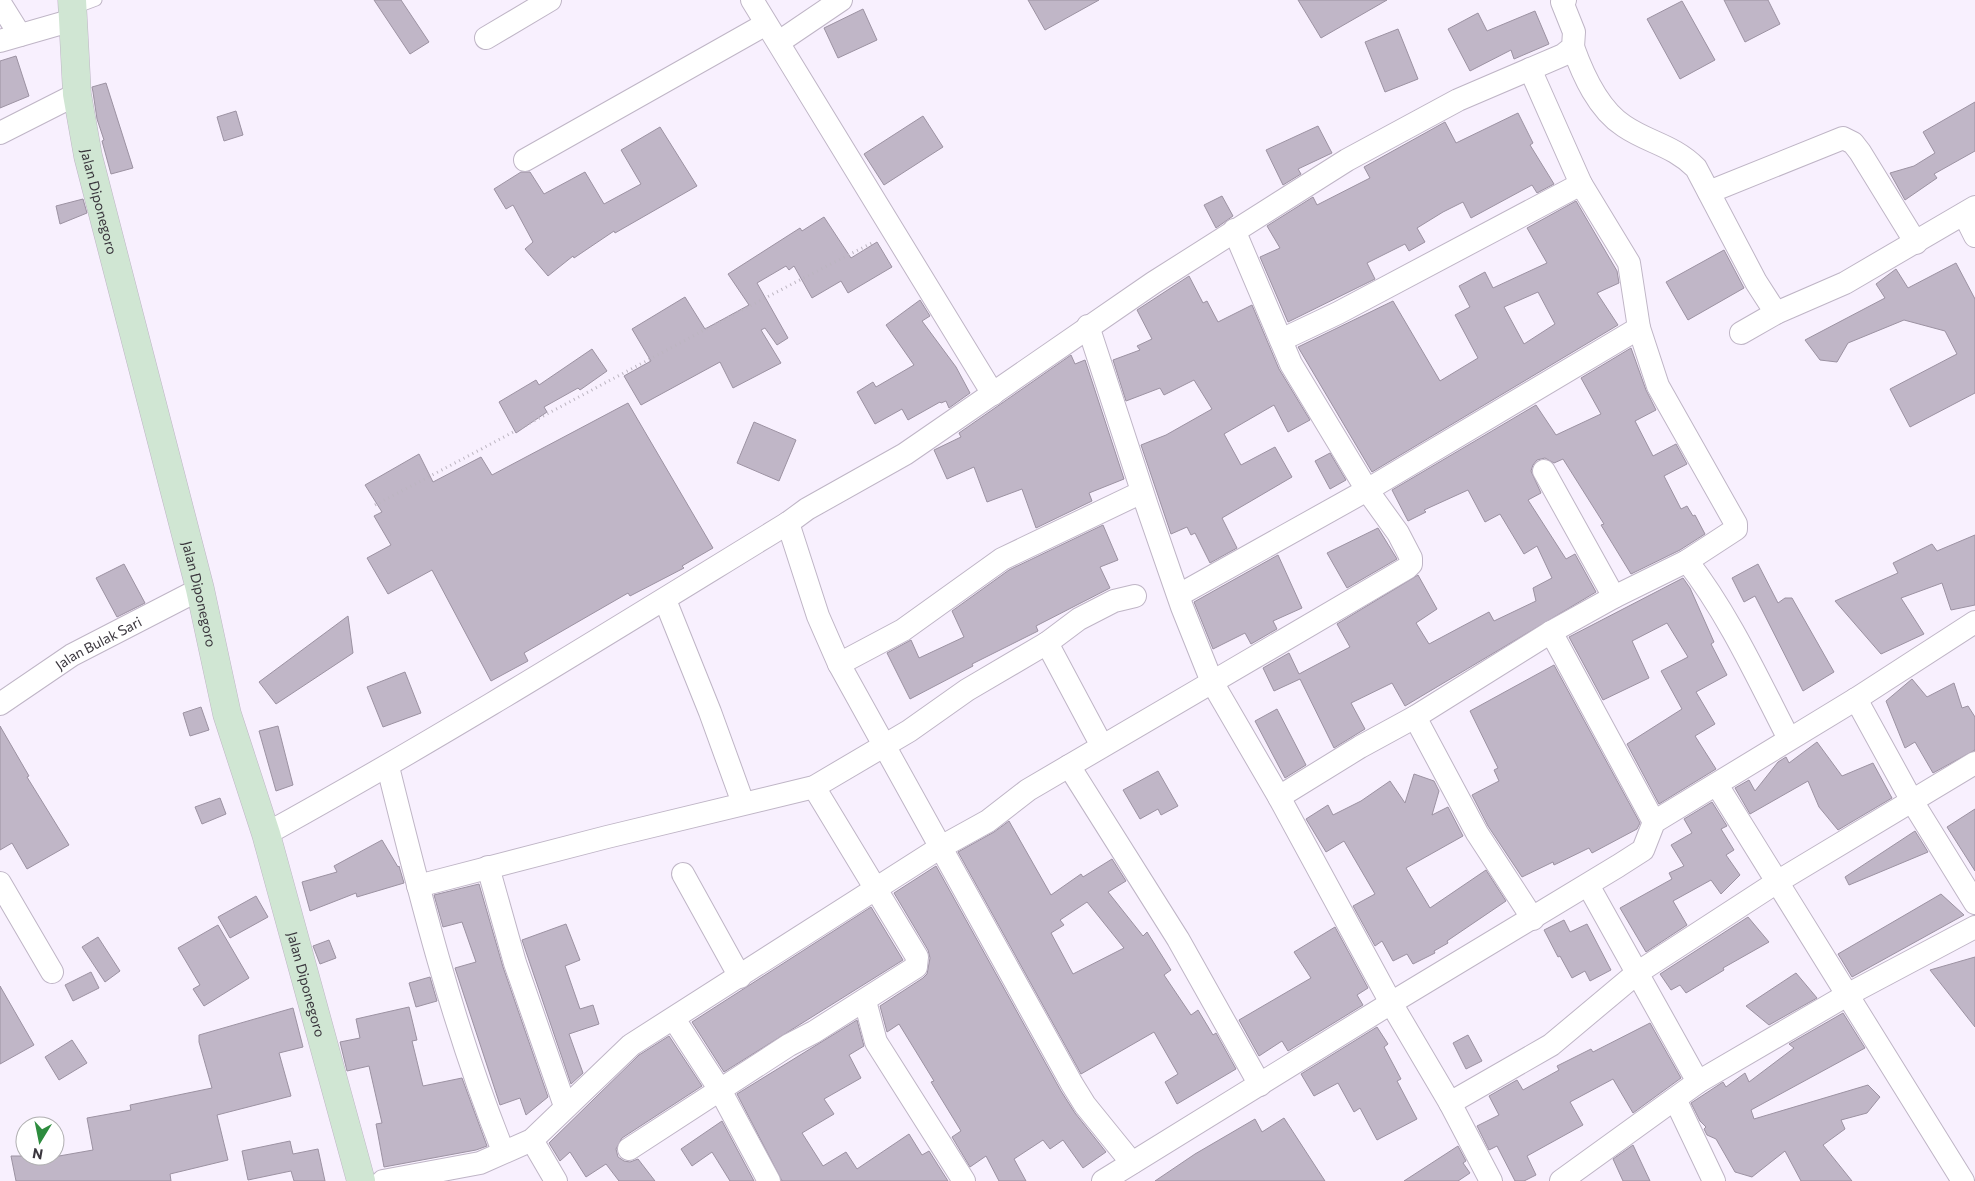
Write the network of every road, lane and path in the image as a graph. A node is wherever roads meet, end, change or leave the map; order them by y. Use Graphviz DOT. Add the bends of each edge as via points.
graph roads {
  1 [pos="550,0"];
  2 [pos="752,0"];
  3 [pos="841,0"];
  4 [pos="1563,1"];
  5 [pos="0,3"];
  6 [pos="78,7"];
  7 [pos="766,24"];
  8 [pos="10,38"];
  9 [pos="486,38"];
  10 [pos="779,42"];
  11 [pos="1573,47"];
  12 [pos="1530,68"];
  13 [pos="77,94"];
  14 [pos="0,133"];
  15 [pos="525,160"];
  16 [pos="1580,184"];
  17 [pos="1709,192"];
  18 [pos="1969,211"];
  19 [pos="1234,230"];
  20 [pos="894,231"];
  21 [pos="1975,236"];
  22 [pos="1916,243"];
  23 [pos="1776,313"];
  24 [pos="1088,326"];
  25 [pos="1639,328"];
  26 [pos="1741,333"];
  27 [pos="1281,340"];
  28 [pos="993,394"];
  29 [pos="1544,471"];
  30 [pos="1366,490"];
  31 [pos="1142,492"];
  32 [pos="375,504"];
  33 [pos="788,524"];
  34 [pos="1687,561"];
  35 [pos="200,589"];
  36 [pos="1179,594"];
  37 [pos="1136,596"];
  38 [pos="1614,597"];
  39 [pos="665,600"];
  40 [pos="1975,622"];
  41 [pos="1551,632"];
  42 [pos="1047,643"];
  43 [pos="839,664"];
  44 [pos="1212,682"];
  45 [pos="1856,699"];
  46 [pos="0,704"];
  47 [pos="1415,717"];
  48 [pos="1789,739"];
  49 [pos="882,745"];
  50 [pos="1102,746"];
  51 [pos="1975,763"];
  52 [pos="1069,766"];
  53 [pos="388,767"];
  54 [pos="1717,785"];
  55 [pos="814,787"];
  56 [pos="1279,797"];
  57 [pos="1912,801"];
  58 [pos="743,803"];
  59 [pos="1654,822"];
  60 [pos="266,834"];
  61 [pos="941,847"];
  62 [pos="488,867"];
  63 [pos="683,874"];
  64 [pos="1777,882"];
  65 [pos="0,883"];
  66 [pos="1588,885"];
  67 [pos="418,886"];
  68 [pos="876,889"];
  69 [pos="1975,903"];
  70 [pos="1533,919"];
  71 [pos="1975,927"];
  72 [pos="52,972"];
  73 [pos="1637,973"];
  74 [pos="740,977"];
  75 [pos="1847,995"];
  76 [pos="865,1001"];
  77 [pos="1391,1003"];
  78 [pos="674,1018"];
  79 [pos="1698,1082"];
  80 [pos="1260,1085"];
  81 [pos="720,1090"];
  82 [pos="1675,1099"];
  83 [pos="1450,1103"];
  84 [pos="565,1106"];
  85 [pos="532,1140"];
  86 [pos="629,1149"];
  87 [pos="503,1151"];
  88 [pos="1132,1163"];
  89 [pos="361,1181"];
  90 [pos="383,1181"];
  91 [pos="556,1181"];
  92 [pos="770,1181"];
  93 [pos="964,1181"];
  94 [pos="1103,1181"];
  95 [pos="1491,1181"];
  96 [pos="1561,1181"];
  97 [pos="1714,1181"];
  98 [pos="1963,1181"];
  1 -- 9 [label="street"];
  2 -- 7 [label="street"];
  3 -- 10 [label="street"];
  4 -- 11 [label="street" via="1574,32"];
  5 -- 8 [label="street"];
  6 -- 8 [label="street"];
  6 -- 13 [label="street, Jalan Diponegoro"];
  7 -- 10 [label="street"];
  7 -- 15 [label="street"];
  10 -- 20 [label="street"];
  11 -- 12 [label="street" via="1563,55"];
  11 -- 17 [label="street" via="1602,105 1623,126 1683,155 1696,168"];
  12 -- 16 [label="street"];
  12 -- 19 [label="street" via="1458,100 1347,160"];
  13 -- 14 [label="street"];
  13 -- 35 [label="street, Jalan Diponegoro" via="91,166"];
  16 -- 25 [label="street" via="1629,263"];
  16 -- 27 [label="street"];
  17 -- 22 [label="street" via="1843,138 1854,143"];
  17 -- 23 [label="street"];
  18 -- 21 [label="street"];
  18 -- 22 [label="street"];
  19 -- 24 [label="street"];
  19 -- 27 [label="street"];
  20 -- 28 [label="street"];
  20 -- 32 [label="path"];
  22 -- 23 [label="street" via="1845,283"];
  23 -- 26 [label="street"];
  24 -- 28 [label="street"];
  24 -- 31 [label="street"];
  25 -- 30 [label="street"];
  25 -- 34 [label="street" via="1658,386 1736,524 1734,532"];
  27 -- 30 [label="street" via="1290,364"];
  28 -- 33 [label="street" via="905,454 808,509"];
  29 -- 38 [label="street"];
  30 -- 36 [label="street"];
  30 -- 44 [label="street" via="1398,533 1411,564"];
  31 -- 36 [label="street"];
  31 -- 43 [label="street" via="1002,559 903,630"];
  33 -- 39 [label="street"];
  33 -- 43 [label="street" via="818,616"];
  34 -- 38 [label="street"];
  34 -- 48 [label="street" via="1714,600"];
  35 -- 46 [label="street, Jalan Bulak Sari" via="72,655"];
  35 -- 60 [label="street, Jalan Diponegoro" via="227,714"];
  36 -- 44 [label="street"];
  37 -- 42 [label="street" via="1114,602 1079,619"];
  38 -- 41 [label="street"];
  39 -- 53 [label="street"];
  39 -- 58 [label="street"];
  40 -- 45 [label="street"];
  41 -- 47 [label="street"];
  41 -- 59 [label="street"];
  42 -- 49 [label="street"];
  42 -- 50 [label="street"];
  43 -- 49 [label="street"];
  44 -- 50 [label="street"];
  44 -- 56 [label="street"];
  45 -- 48 [label="street"];
  45 -- 57 [label="street"];
  47 -- 56 [label="street"];
  47 -- 70 [label="street" via="1477,834"];
  48 -- 54 [label="street"];
  49 -- 55 [label="street"];
  49 -- 61 [label="street"];
  50 -- 52 [label="street"];
  51 -- 57 [label="street"];
  52 -- 61 [label="street" via="1028,790 988,821"];
  52 -- 80 [label="street" via="1178,939"];
  53 -- 60 [label="street"];
  53 -- 67 [label="street"];
  54 -- 59 [label="street"];
  54 -- 64 [label="street"];
  55 -- 58 [label="street"];
  55 -- 68 [label="street"];
  56 -- 77 [label="street"];
  57 -- 64 [label="street"];
  57 -- 69 [label="street"];
  58 -- 62 [label="street"];
  59 -- 66 [label="street" via="1642,850"];
  60 -- 89 [label="street, Jalan Diponegoro"];
  61 -- 68 [label="street"];
  61 -- 88 [label="street" via="1072,1084"];
  62 -- 67 [label="street"];
  62 -- 84 [label="street" via="515,963"];
  63 -- 74 [label="street"];
  64 -- 73 [label="street"];
  64 -- 75 [label="street"];
  65 -- 72 [label="street"];
  66 -- 70 [label="street"];
  66 -- 73 [label="street"];
  67 -- 87 [label="street" via="447,988"];
  68 -- 74 [label="street"];
  68 -- 76 [label="street" via="918,962 916,967"];
  70 -- 77 [label="street"];
  71 -- 75 [label="street"];
  73 -- 79 [label="street"];
  73 -- 83 [label="street" via="1552,1045"];
  74 -- 78 [label="street"];
  75 -- 79 [label="street"];
  75 -- 98 [label="street"];
  76 -- 81 [label="street"];
  76 -- 93 [label="street" via="876,1042"];
  77 -- 80 [label="street"];
  77 -- 83 [label="street"];
  78 -- 81 [label="street"];
  78 -- 84 [label="street" via="631,1045"];
  79 -- 82 [label="street"];
  80 -- 88 [label="street"];
  81 -- 86 [label="street"];
  81 -- 92 [label="street"];
  82 -- 96 [label="street"];
  82 -- 97 [label="street"];
  83 -- 95 [label="street"];
  84 -- 85 [label="street"];
  85 -- 87 [label="street"];
  85 -- 91 [label="street"];
  87 -- 90 [label="street" via="480,1163"];
  88 -- 94 [label="street"];
}
